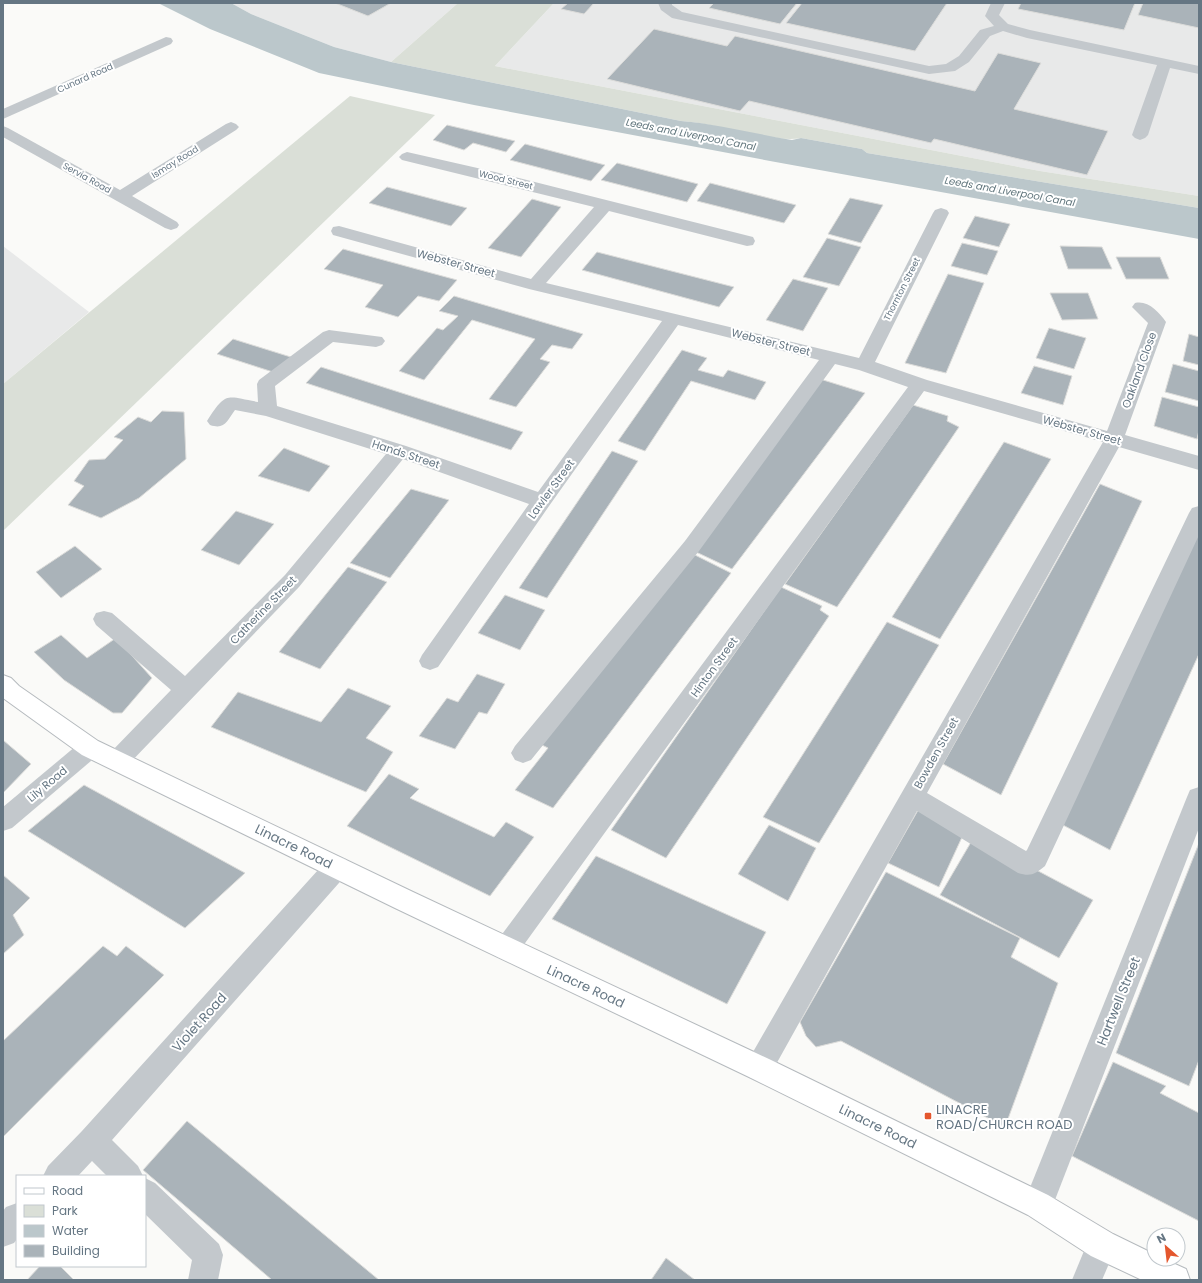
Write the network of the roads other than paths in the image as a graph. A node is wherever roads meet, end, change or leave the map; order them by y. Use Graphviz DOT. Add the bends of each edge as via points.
graph roads {
  1 [pos="666,3"];
  2 [pos="998,3"];
  3 [pos="1003,27"];
  4 [pos="166,41"];
  5 [pos="1165,63"];
  6 [pos="1199,70"];
  7 [pos="3,115"];
  8 [pos="231,127"];
  9 [pos="3,131"];
  10 [pos="1140,135"];
  11 [pos="407,157"];
  12 [pos="120,197"];
  13 [pos="604,206"];
  14 [pos="941,213"];
  15 [pos="171,225"];
  16 [pos="339,231"];
  17 [pos="746,241"];
  18 [pos="535,285"];
  19 [pos="1140,307"];
  20 [pos="674,318"];
  21 [pos="376,340"];
  22 [pos="831,357"];
  23 [pos="864,365"];
  24 [pos="920,384"];
  25 [pos="268,410"];
  26 [pos="217,420"];
  27 [pos="1114,439"];
  28 [pos="399,451"];
  29 [pos="1199,464"];
  30 [pos="542,501"];
  31 [pos="1199,513"];
  32 [pos="104,618"];
  33 [pos="430,661"];
  34 [pos="3,684"];
  35 [pos="186,690"];
  36 [pos="90,748"];
  37 [pos="523,753"];
  38 [pos="118,760"];
  39 [pos="912,796"];
  40 [pos="1199,797"];
  41 [pos="3,821"];
  42 [pos="337,867"];
  43 [pos="506,949"];
  44 [pos="759,1068"];
  45 [pos="92,1142"];
  46 [pos="59,1175"];
  47 [pos="127,1175"];
  48 [pos="146,1194"];
  49 [pos="1038,1205"];
  50 [pos="16,1219"];
  51 [pos="3,1232"];
  52 [pos="1102,1245"];
  53 [pos="203,1280"];
  54 [pos="1087,1280"];
  55 [pos="1175,1280"];
  1 -- 3 [label="street" via="666,7 677,15 929,70 950,68 964,59 985,33"];
  2 -- 3 [label="street" via="992,16"];
  3 -- 5 [label="street"];
  4 -- 7 [label="street, Cunard Road"];
  5 -- 6 [label="street"];
  5 -- 10 [label="street"];
  8 -- 12 [label="street, Ismay Road"];
  9 -- 12 [label="street, Servia Road"];
  11 -- 13 [label="street, Wood Street"];
  12 -- 15 [label="street, Servia Road"];
  13 -- 17 [label="street, Wood Street"];
  13 -- 18 [label="street"];
  14 -- 23 [label="street, Thornton Street"];
  16 -- 18 [label="street, Webster Street"];
  18 -- 20 [label="street, Webster Street"];
  19 -- 27 [label="street, Oakland Close" via="1157,322"];
  20 -- 22 [label="street, Webster Street"];
  20 -- 30 [label="street, Lawler Street"];
  21 -- 25 [label="street" via="329,336 266,384"];
  22 -- 23 [label="street, Webster Street"];
  22 -- 37 [label="street" via="692,546"];
  23 -- 24 [label="street, Webster Street"];
  24 -- 27 [label="street, Webster Street"];
  24 -- 43 [label="street, Hinton Street"];
  25 -- 26 [label="street, Hands Street" via="230,404"];
  25 -- 28 [label="street, Hands Street"];
  27 -- 29 [label="street, Webster Street"];
  27 -- 39 [label="street, Bowden Street"];
  28 -- 30 [label="street, Hands Street"];
  28 -- 35 [label="street, Catherine Street" via="292,581"];
  30 -- 33 [label="street, Lawler Street"];
  31 -- 39 [label="street" via="1036,858 1027,865"];
  32 -- 35 [label="street"];
  34 -- 36 [label="main road, Linacre Road" via="10,692"];
  35 -- 38 [label="street, Catherine Street"];
  36 -- 38 [label="main road, Linacre Road"];
  36 -- 41 [label="street, Lily Road"];
  38 -- 42 [label="main road, Linacre Road"];
  39 -- 44 [label="street, Bowden Street"];
  40 -- 49 [label="street, Hartwell Street"];
  42 -- 43 [label="main road, Linacre Road"];
  42 -- 45 [label="street, Violet Road"];
  43 -- 44 [label="main road, Linacre Road"];
  44 -- 49 [label="main road, Linacre Road"];
  45 -- 46 [label="street, Violet Road"];
  45 -- 47 [label="street"];
  48 -- 53 [label="street" via="208,1255"];
  49 -- 52 [label="main road, Linacre Road"];
  50 -- 51 [label="street"];
  52 -- 54 [label="street"];
  52 -- 55 [label="main road, Linacre Road"];
}
